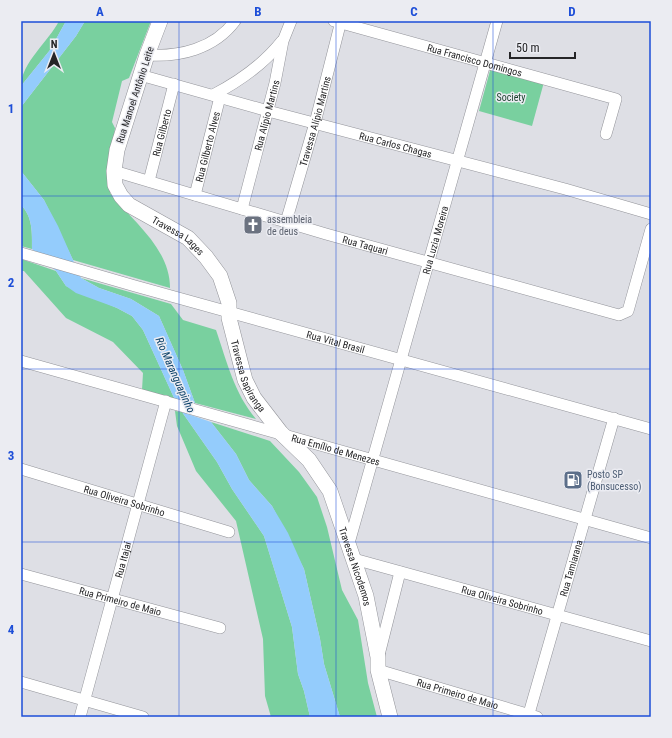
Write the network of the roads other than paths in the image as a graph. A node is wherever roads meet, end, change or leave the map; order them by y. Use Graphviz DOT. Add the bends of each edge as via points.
graph roads {
  1 [pos="160,21"];
  2 [pos="235,21"];
  3 [pos="291,21"];
  4 [pos="497,21"];
  5 [pos="339,22"];
  6 [pos="283,40"];
  7 [pos="147,55"];
  8 [pos="485,63"];
  9 [pos="140,75"];
  10 [pos="174,84"];
  11 [pos="217,96"];
  12 [pos="268,112"];
  13 [pos="315,123"];
  14 [pos="606,134"];
  15 [pos="457,162"];
  16 [pos="114,171"];
  17 [pos="150,181"];
  18 [pos="195,195"];
  19 [pos="242,209"];
  20 [pos="651,214"];
  21 [pos="286,222"];
  22 [pos="651,229"];
  23 [pos="23,254"];
  24 [pos="429,261"];
  25 [pos="229,312"];
  26 [pos="401,359"];
  27 [pos="21,361"];
  28 [pos="170,403"];
  29 [pos="614,418"];
  30 [pos="651,429"];
  31 [pos="281,433"];
  32 [pos="372,459"];
  33 [pos="21,469"];
  34 [pos="137,503"];
  35 [pos="586,519"];
  36 [pos="228,532"];
  37 [pos="651,538"];
  38 [pos="349,543"];
  39 [pos="354,559"];
  40 [pos="400,572"];
  41 [pos="21,574"];
  42 [pos="112,599"];
  43 [pos="558,615"];
  44 [pos="220,628"];
  45 [pos="651,641"];
  46 [pos="378,663"];
  47 [pos="21,682"];
  48 [pos="85,700"];
  49 [pos="531,716"];
  50 [pos="80,717"];
  51 [pos="143,717"];
  52 [pos="390,717"];
  1 -- 7 [label="main road, Rua Manoel Antônio Leite"];
  2 -- 7 [label="street" via="224,33 194,51"];
  3 -- 6 [label="street, Rua Alípio Martins"];
  4 -- 8 [label="street, Rua Luzia Moreira"];
  5 -- 8 [label="street, Rua Francisco Domingos"];
  5 -- 13 [label="street, Travessa Alípio Martins"];
  6 -- 11 [label="street, Rua Gilberto Alves" via="272,54"];
  6 -- 12 [label="street, Rua Alípio Martins"];
  7 -- 9 [label="main road, Rua Manoel Antônio Leite"];
  8 -- 14 [label="street, Rua Francisco Domingos" via="616,99"];
  8 -- 15 [label="street, Rua Luzia Moreira"];
  9 -- 10 [label="street, Rua Carlos Chagas"];
  9 -- 16 [label="main road, Rua Manoel Antônio Leite" via="117,150"];
  10 -- 11 [label="street, Rua Carlos Chagas"];
  10 -- 17 [label="street, Rua Gilberto"];
  11 -- 12 [label="street, Rua Carlos Chagas"];
  11 -- 18 [label="street, Rua Gilberto Alves"];
  12 -- 13 [label="street, Rua Carlos Chagas"];
  12 -- 19 [label="street, Rua Alípio Martins"];
  13 -- 15 [label="street, Rua Carlos Chagas"];
  13 -- 21 [label="street, Travessa Alípio Martins"];
  15 -- 20 [label="street, Rua Carlos Chagas"];
  15 -- 24 [label="street, Rua Luzia Moreira"];
  16 -- 17 [label="street, Rua Taquari"];
  16 -- 25 [label="main road, Travessa Lages" via="115,185 129,205 188,238 206,257 220,276 229,303"];
  17 -- 18 [label="street, Rua Taquari"];
  18 -- 19 [label="street, Rua Taquari"];
  19 -- 21 [label="street, Rua Taquari"];
  21 -- 24 [label="street, Rua Taquari"];
  22 -- 24 [label="street, Rua Taquari" via="628,311 619,315"];
  23 -- 25 [label="street, Rua Vital Brasil"];
  24 -- 26 [label="street, Rua Luzia Moreira"];
  25 -- 26 [label="street, Rua Vital Brasil"];
  25 -- 31 [label="main road, Travessa Sapiranga" via="234,342 245,380 254,398"];
  26 -- 29 [label="street, Rua Vital Brasil"];
  26 -- 32 [label="street, Rua Luzia Moreira"];
  27 -- 28 [label="street, Rua Emílio de Menezes"];
  28 -- 31 [label="street, Rua Emílio de Menezes"];
  28 -- 34 [label="street, Rua Itajaí"];
  29 -- 30 [label="street, Rua Vital Brasil"];
  29 -- 35 [label="street, Rua Tamiarana"];
  31 -- 32 [label="street, Rua Emílio de Menezes"];
  31 -- 38 [label="main road, Travessa Nicodemos" via="309,460 324,481"];
  32 -- 35 [label="street, Rua Emílio de Menezes"];
  32 -- 38 [label="street, Rua Luzia Moreira"];
  33 -- 34 [label="street, Rua Oliveira Sobrinho"];
  34 -- 36 [label="street, Rua Oliveira Sobrinho"];
  34 -- 42 [label="street, Rua Itajaí"];
  35 -- 37 [label="street, Rua Emílio de Menezes"];
  35 -- 43 [label="street, Rua Tamiarana"];
  38 -- 39 [label="main road, Travessa Nicodemos"];
  39 -- 40 [label="street, Rua Oliveira Sobrinho"];
  39 -- 46 [label="main road, Travessa Nicodemos" via="366,596"];
  40 -- 43 [label="street, Rua Oliveira Sobrinho"];
  40 -- 46 [label="street"];
  41 -- 42 [label="street, Rua Primeiro de Maio"];
  42 -- 44 [label="street, Rua Primeiro de Maio"];
  42 -- 48 [label="street, Rua Itajaí"];
  43 -- 45 [label="street, Rua Oliveira Sobrinho"];
  43 -- 49 [label="street, Rua Tamiarana"];
  46 -- 49 [label="street, Rua Primeiro de Maio"];
  46 -- 52 [label="main road, Travessa Nicodemos"];
  47 -- 48 [label="street"];
  48 -- 50 [label="street, Rua Itajaí"];
  48 -- 51 [label="street"];
}
